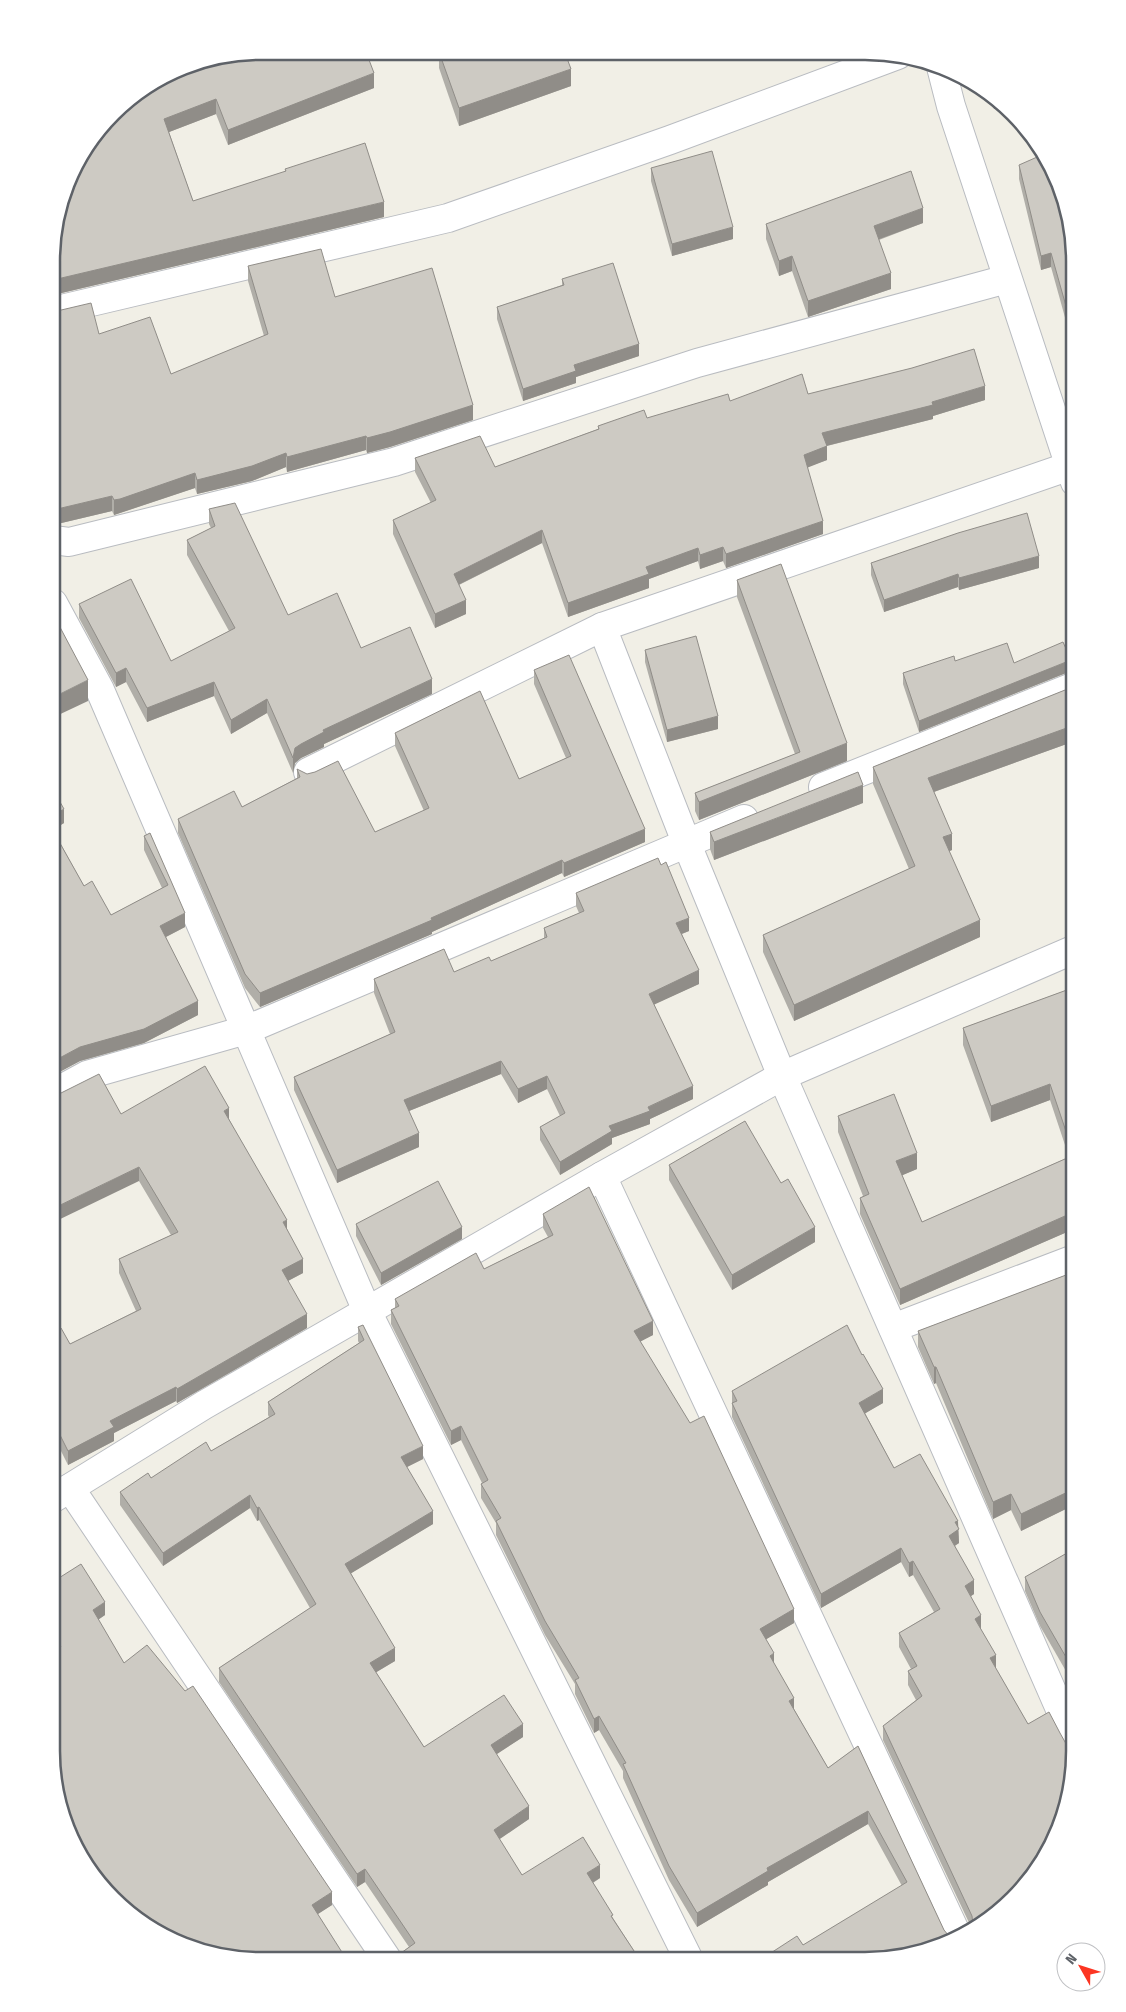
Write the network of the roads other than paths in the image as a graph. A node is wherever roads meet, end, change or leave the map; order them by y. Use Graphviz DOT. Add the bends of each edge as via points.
graph roads {
  1 [pos="883,61"];
  2 [pos="944,76"];
  3 [pos="1006,279"];
  4 [pos="60,310"];
  5 [pos="1066,455"];
  6 [pos="1066,476"];
  7 [pos="60,541"];
  8 [pos="60,616"];
  9 [pos="602,627"];
  10 [pos="1066,690"];
  11 [pos="308,772"];
  12 [pos="797,798"];
  13 [pos="769,809"];
  14 [pos="686,842"];
  15 [pos="1066,952"];
  16 [pos="246,1030"];
  17 [pos="782,1076"];
  18 [pos="60,1090"];
  19 [pos="602,1176"];
  20 [pos="1066,1262"];
  21 [pos="367,1311"];
  22 [pos="893,1328"];
  23 [pos="61,1494"];
  24 [pos="1066,1723"];
  25 [pos="955,1930"];
  26 [pos="382,1952"];
  27 [pos="684,1952"];
  1 -- 4 [label="street" via="448,218"];
  2 -- 3 [label="street"];
  3 -- 5 [label="street"];
  3 -- 7 [label="street" via="697,363 394,462 69,542"];
  6 -- 9 [label="street"];
  8 -- 16 [label="street" via="100,690"];
  9 -- 11 [label="street"];
  9 -- 14 [label="street"];
  10 -- 12 [label="street"];
  13 -- 14 [label="street"];
  14 -- 16 [label="street"];
  14 -- 17 [label="street"];
  15 -- 17 [label="street"];
  16 -- 18 [label="street" via="87,1075"];
  16 -- 21 [label="street"];
  17 -- 19 [label="street"];
  17 -- 22 [label="street"];
  19 -- 21 [label="street"];
  19 -- 25 [label="street"];
  20 -- 22 [label="street"];
  21 -- 23 [label="street" via="204,1405"];
  21 -- 27 [label="street"];
  22 -- 24 [label="street"];
  23 -- 26 [label="street"];
}
